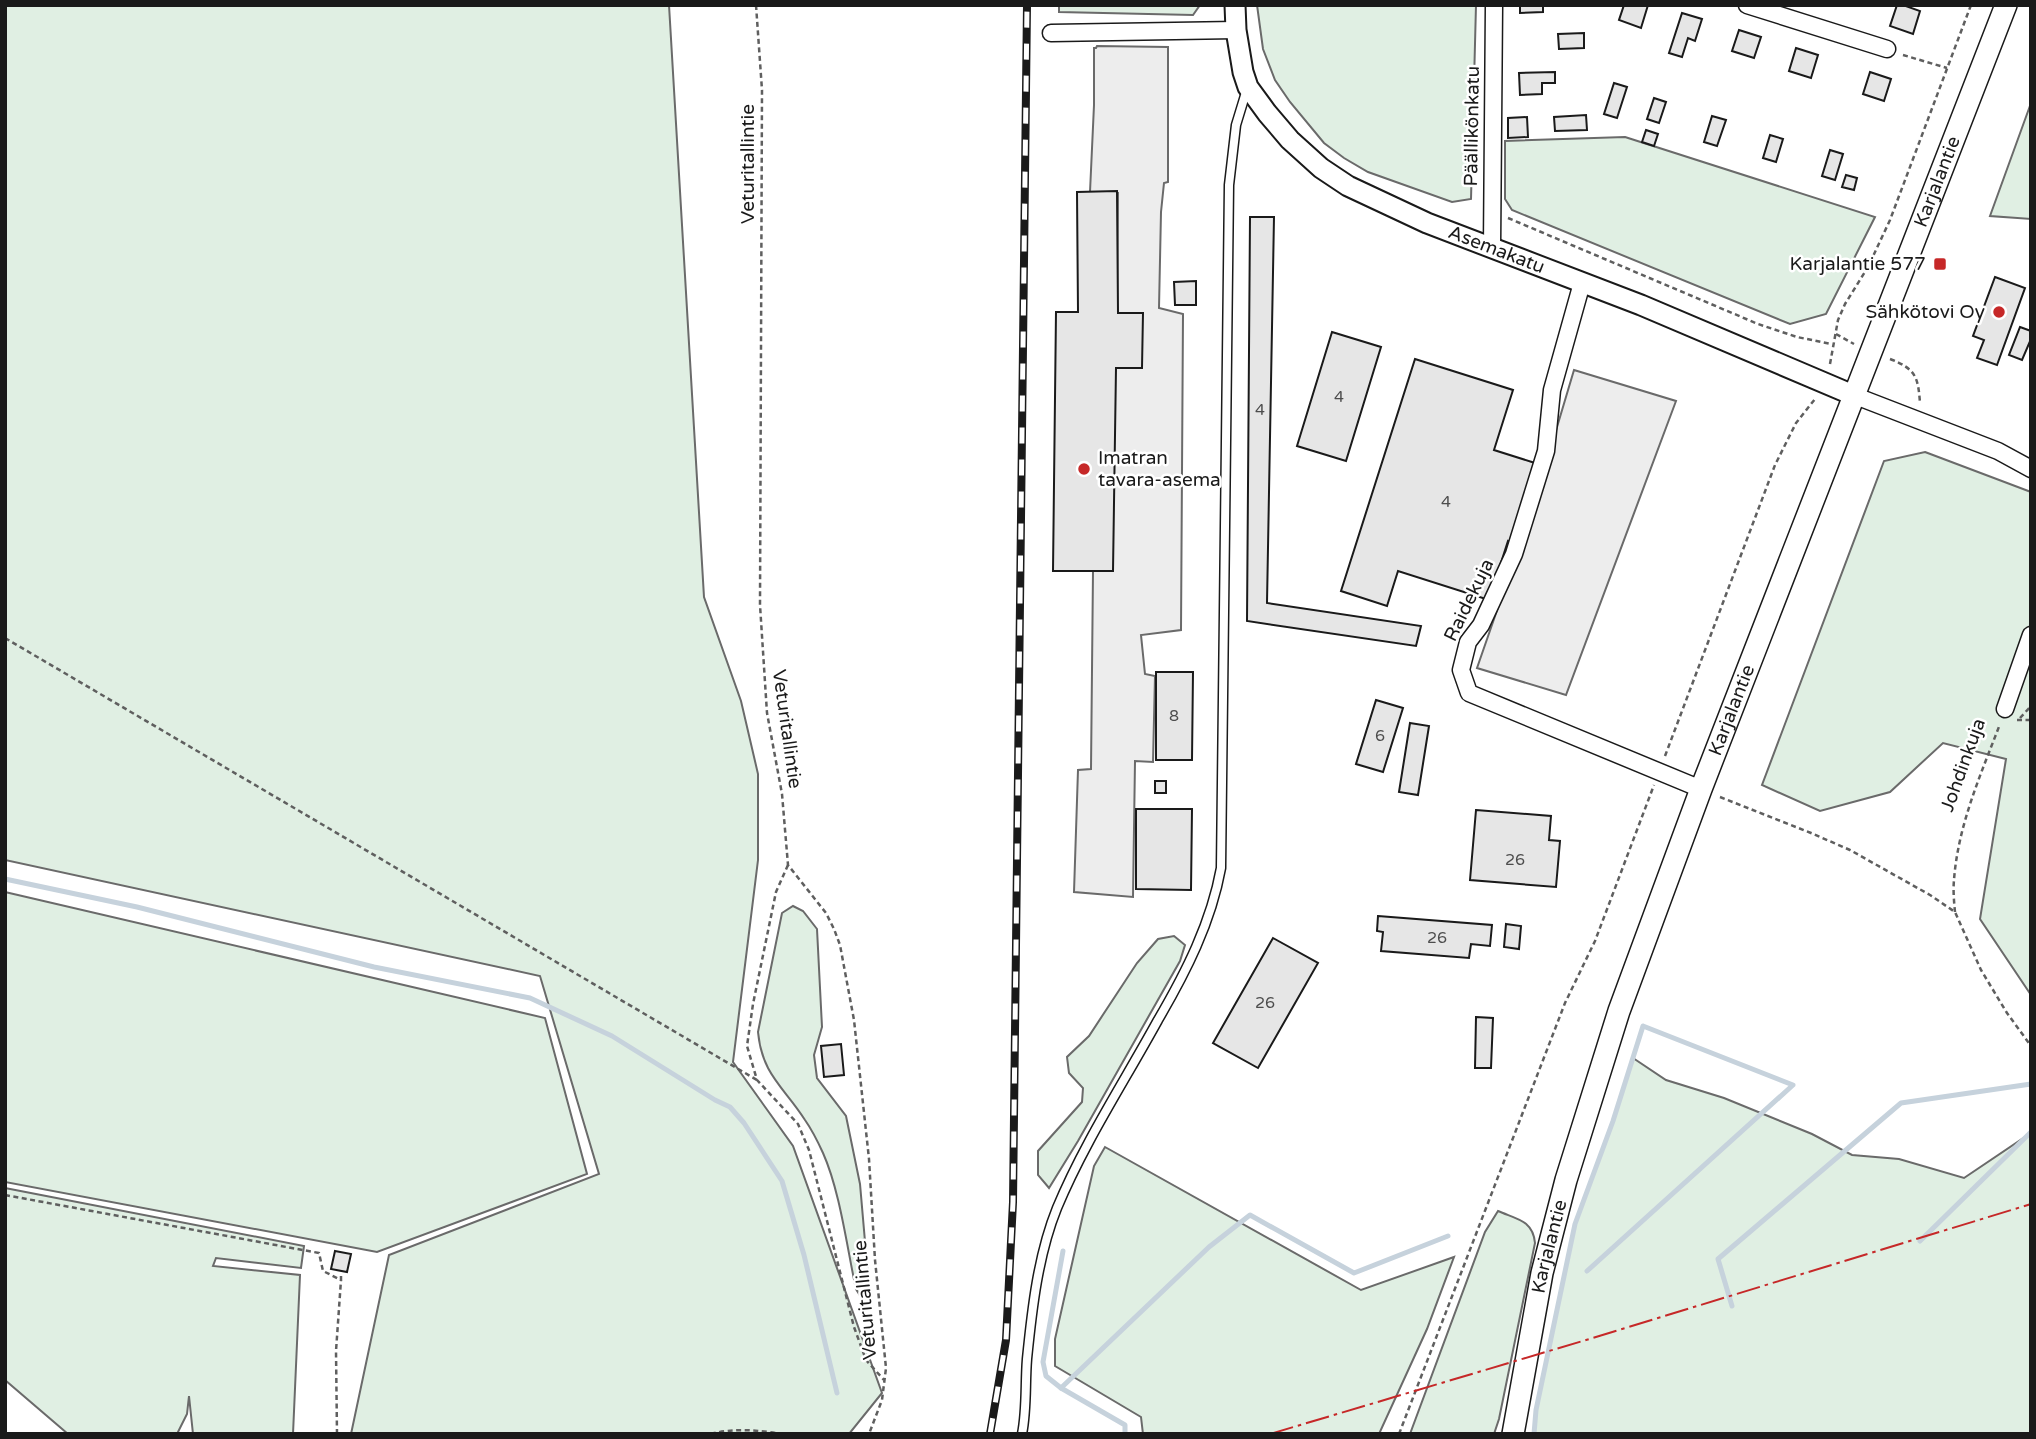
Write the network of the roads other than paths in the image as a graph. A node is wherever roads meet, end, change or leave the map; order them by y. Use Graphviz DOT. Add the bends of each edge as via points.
graph roads {
  1 [pos="1235,5"];
  2 [pos="1494,5"];
  3 [pos="1747,5"];
  4 [pos="2007,5"];
  5 [pos="1236,30"];
  6 [pos="1051,33"];
  7 [pos="1887,50"];
  8 [pos="1248,87"];
  9 [pos="1492,247"];
  10 [pos="1582,283"];
  11 [pos="1853,395"];
  12 [pos="2031,469"];
  13 [pos="2031,635"];
  14 [pos="2005,709"];
  15 [pos="1700,789"];
  16 [pos="1022,1434"];
  17 [pos="1513,1434"];
  1 -- 5 [label="street, Asemakatu"];
  2 -- 9 [label="street, Päällikönkatu"];
  3 -- 7 [label="street"];
  4 -- 11 [label="main road, Karjalantie"];
  5 -- 6 [label="street"];
  5 -- 8 [label="street, Asemakatu"];
  8 -- 9 [label="street, Asemakatu" via="1290,140 1348,187"];
  8 -- 16 [label="lane" via="1236,125 1229,185 1221,868 1216,897 1183,976 1056,1209 1040,1262"];
  9 -- 10 [label="street, Asemakatu"];
  10 -- 11 [label="street, Asemakatu"];
  10 -- 15 [label="street, Raidekuja" via="1552,390 1546,451 1514,554 1481,625 1468,642 1461,670 1469,693"];
  11 -- 12 [label="street" via="1998,451"];
  11 -- 15 [label="main road, Karjalantie"];
  13 -- 14 [label="street, Johdinkuja"];
  15 -- 17 [label="main road, Karjalantie" via="1619,1011 1566,1180 1542,1273"];
}
